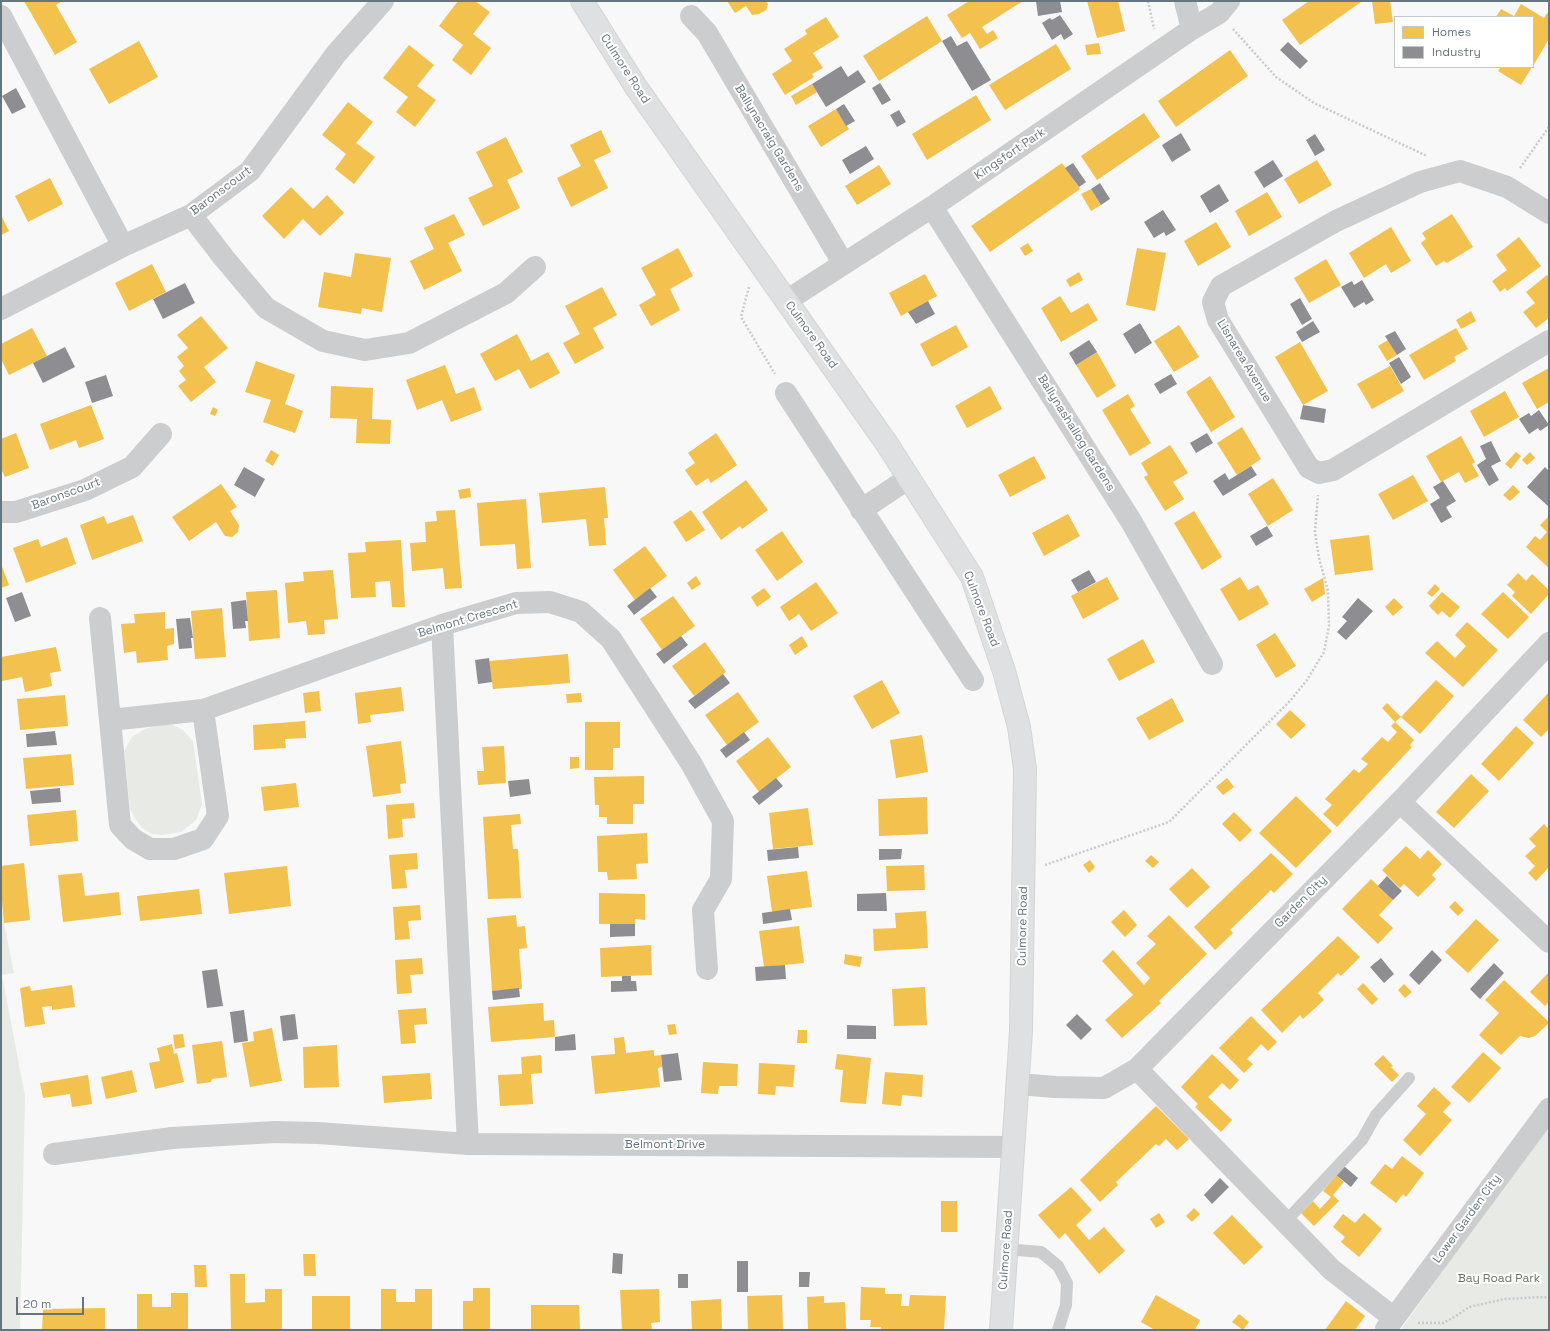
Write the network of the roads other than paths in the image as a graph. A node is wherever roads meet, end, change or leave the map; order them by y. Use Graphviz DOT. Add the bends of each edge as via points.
graph roads {
  1 [pos="383,1"];
  2 [pos="582,1"];
  3 [pos="1185,1"];
  4 [pos="1224,7"];
  5 [pos="1,16"];
  6 [pos="691,16"];
  7 [pos="1192,29"];
  8 [pos="932,207"];
  9 [pos="1549,213"];
  10 [pos="191,215"];
  11 [pos="123,246"];
  12 [pos="843,263"];
  13 [pos="535,266"];
  14 [pos="786,301"];
  15 [pos="1,309"];
  16 [pos="1549,341"];
  17 [pos="786,393"];
  18 [pos="161,434"];
  19 [pos="909,478"];
  20 [pos="861,510"];
  21 [pos="1,512"];
  22 [pos="100,618"];
  23 [pos="442,625"];
  24 [pos="1549,643"];
  25 [pos="1212,664"];
  26 [pos="973,680"];
  27 [pos="203,710"];
  28 [pos="110,720"];
  29 [pos="1400,802"];
  30 [pos="1549,942"];
  31 [pos="707,969"];
  32 [pos="1137,1069"];
  33 [pos="1409,1078"];
  34 [pos="1018,1084"];
  35 [pos="1549,1109"];
  36 [pos="468,1144"];
  37 [pos="1013,1147"];
  38 [pos="54,1154"];
  39 [pos="1286,1221"];
  40 [pos="1006,1249"];
  41 [pos="1390,1324"];
  42 [pos="1001,1330"];
  43 [pos="1058,1330"];
  1 -- 10 [label="street, Baronscourt" via="336,54 250,171"];
  2 -- 14 [label="highway, Culmore Road" via="636,87"];
  3 -- 7 [label="street"];
  4 -- 7 [label="street, Kingsfort Park"];
  5 -- 11 [label="street"];
  6 -- 12 [label="street, Ballynacraig Gardens" via="707,33"];
  7 -- 8 [label="street, Kingsfort Park"];
  8 -- 12 [label="street, Kingsfort Park"];
  8 -- 25 [label="street, Ballynashallog Gardens" via="1131,521"];
  9 -- 16 [label="street, Lisnarea Avenue" via="1508,187 1460,172 1420,182 1336,221 1221,286 1213,302 1218,320 1258,386 1309,468 1319,473 1333,470"];
  10 -- 11 [label="street, Baronscourt"];
  10 -- 13 [label="street" via="266,308 323,341 365,350 409,343 506,293"];
  11 -- 15 [label="street, Baronscourt"];
  12 -- 14 [label="street, Kingsfort Park"];
  14 -- 19 [label="highway, Culmore Road" via="883,437"];
  17 -- 20 [label="street"];
  18 -- 21 [label="street, Baronscourt" via="132,466 85,490 16,512"];
  19 -- 20 [label="street"];
  19 -- 34 [label="highway, Culmore Road" via="972,577 1004,671 1019,727 1024,769 1024,872"];
  20 -- 26 [label="street"];
  22 -- 28 [label="street"];
  23 -- 27 [label="street, Belmont Crescent"];
  23 -- 31 [label="street, Belmont Crescent" via="516,603 550,602 581,612 611,639 692,763 723,821 721,879 703,910"];
  23 -- 36 [label="street"];
  24 -- 29 [label="street, Garden City"];
  27 -- 28 [label="street, Belmont Crescent"];
  27 -- 28 [label="street" via="218,816 203,838 174,848 150,848 133,839 120,824"];
  29 -- 30 [label="street"];
  29 -- 32 [label="street, Garden City"];
  32 -- 34 [label="street, Garden City" via="1104,1088"];
  32 -- 39 [label="street"];
  33 -- 39 [label="lane" via="1376,1115 1362,1140"];
  34 -- 37 [label="highway, Culmore Road"];
  35 -- 41 [label="street, Lower Garden City"];
  36 -- 37 [label="street, Belmont Drive"];
  36 -- 38 [label="street, Belmont Drive" via="274,1132 172,1138"];
  37 -- 40 [label="highway, Culmore Road"];
  39 -- 41 [label="street" via="1332,1270"];
  40 -- 42 [label="highway, Culmore Road"];
  40 -- 43 [label="lane" via="1041,1252 1058,1266 1067,1283 1066,1305"];
}
